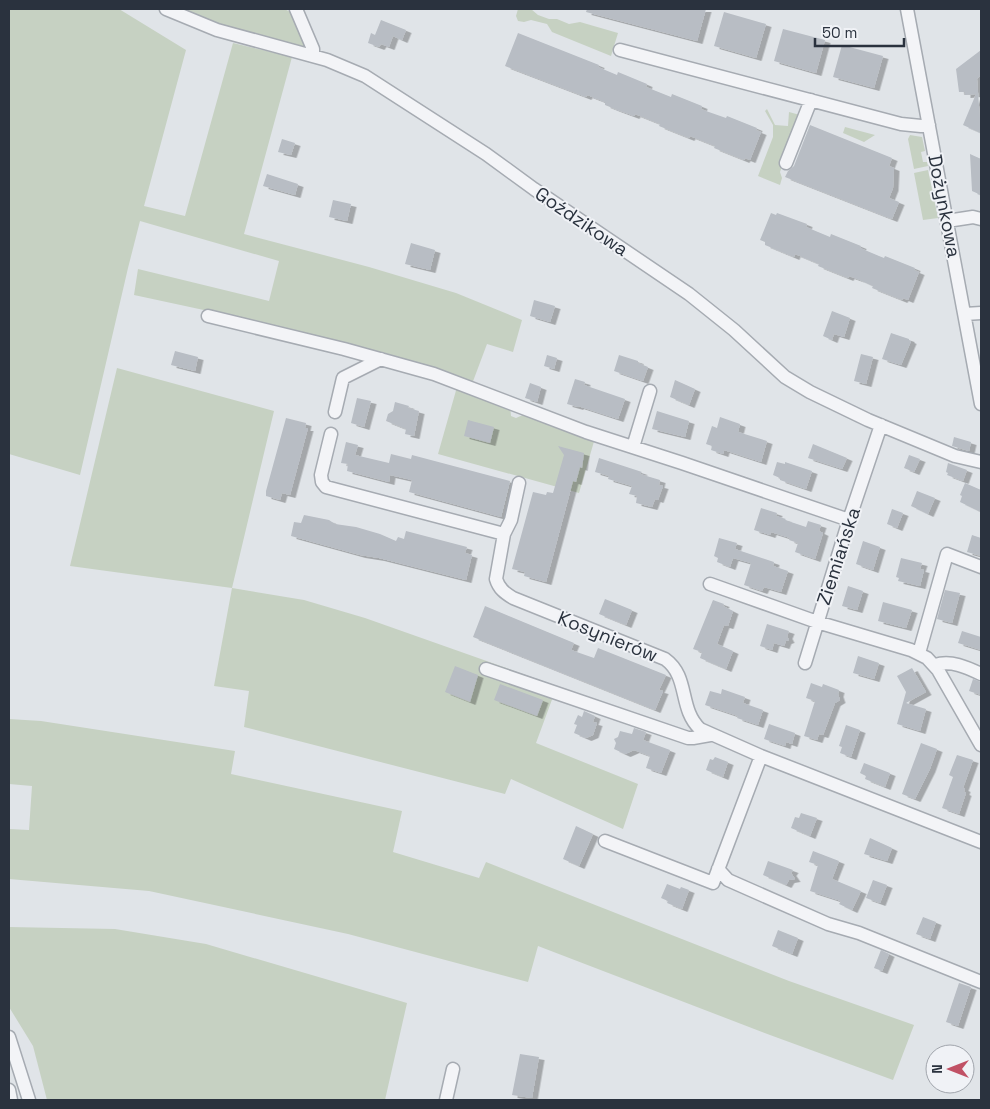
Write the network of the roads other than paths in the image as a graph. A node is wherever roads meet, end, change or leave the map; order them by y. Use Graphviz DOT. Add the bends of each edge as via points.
graph roads {
  1 [pos="166,9"];
  2 [pos="296,9"];
  3 [pos="907,9"];
  4 [pos="620,50"];
  5 [pos="313,56"];
  6 [pos="811,100"];
  7 [pos="929,125"];
  8 [pos="786,163"];
  9 [pos="981,219"];
  10 [pos="947,221"];
  11 [pos="981,313"];
  12 [pos="965,314"];
  13 [pos="208,316"];
  14 [pos="974,332"];
  15 [pos="381,358"];
  16 [pos="650,391"];
  17 [pos="981,404"];
  18 [pos="335,412"];
  19 [pos="881,425"];
  20 [pos="331,434"];
  21 [pos="633,447"];
  22 [pos="981,462"];
  23 [pos="519,482"];
  24 [pos="849,520"];
  25 [pos="504,534"];
  26 [pos="981,567"];
  27 [pos="710,584"];
  28 [pos="817,622"];
  29 [pos="919,653"];
  30 [pos="805,663"];
  31 [pos="935,665"];
  32 [pos="486,669"];
  33 [pos="981,674"];
  34 [pos="710,735"];
  35 [pos="981,745"];
  36 [pos="761,756"];
  37 [pos="605,841"];
  38 [pos="981,842"];
  39 [pos="718,869"];
  40 [pos="981,982"];
  41 [pos="9,1038"];
  42 [pos="453,1069"];
  43 [pos="9,1090"];
  44 [pos="12,1100"];
  45 [pos="28,1100"];
  46 [pos="446,1100"];
  1 -- 5 [label="street, Goździkowa" via="233,36"];
  2 -- 5 [label="street"];
  3 -- 7 [label="street, Dożynkowa"];
  4 -- 6 [label="street"];
  5 -- 19 [label="street, Goździkowa" via="361,74 397,95 690,294 785,377"];
  6 -- 7 [label="street" via="901,124"];
  6 -- 8 [label="street"];
  7 -- 10 [label="street, Dożynkowa"];
  9 -- 10 [label="street"];
  10 -- 12 [label="street, Dożynkowa"];
  11 -- 12 [label="street"];
  12 -- 14 [label="street, Dożynkowa"];
  13 -- 15 [label="street"];
  14 -- 17 [label="street, Dożynkowa"];
  15 -- 18 [label="street" via="343,378"];
  15 -- 21 [label="street" via="434,374"];
  16 -- 21 [label="street"];
  19 -- 22 [label="street, Goździkowa" via="955,456"];
  19 -- 24 [label="street, Ziemiańska"];
  20 -- 25 [label="street" via="321,475 326,487"];
  21 -- 24 [label="street"];
  23 -- 25 [label="street, Kosynierów" via="511,520"];
  24 -- 28 [label="street, Ziemiańska"];
  25 -- 34 [label="street, Kosynierów" via="496,579 504,592 665,659 678,671 689,714 695,724"];
  26 -- 29 [label="street" via="947,554"];
  27 -- 28 [label="street"];
  28 -- 29 [label="street, Ziemiańska"];
  28 -- 30 [label="street"];
  29 -- 31 [label="street, Ziemiańska"];
  31 -- 33 [label="street" via="951,663"];
  31 -- 35 [label="street, Ziemiańska"];
  32 -- 34 [label="street" via="688,738"];
  34 -- 36 [label="street, Kosynierów"];
  36 -- 38 [label="street, Kosynierów"];
  36 -- 39 [label="street"];
  37 -- 39 [label="street" via="713,883"];
  39 -- 40 [label="street" via="728,880 828,924"];
  41 -- 45 [label="street"];
  42 -- 46 [label="street"];
  43 -- 44 [label="street"];
}
